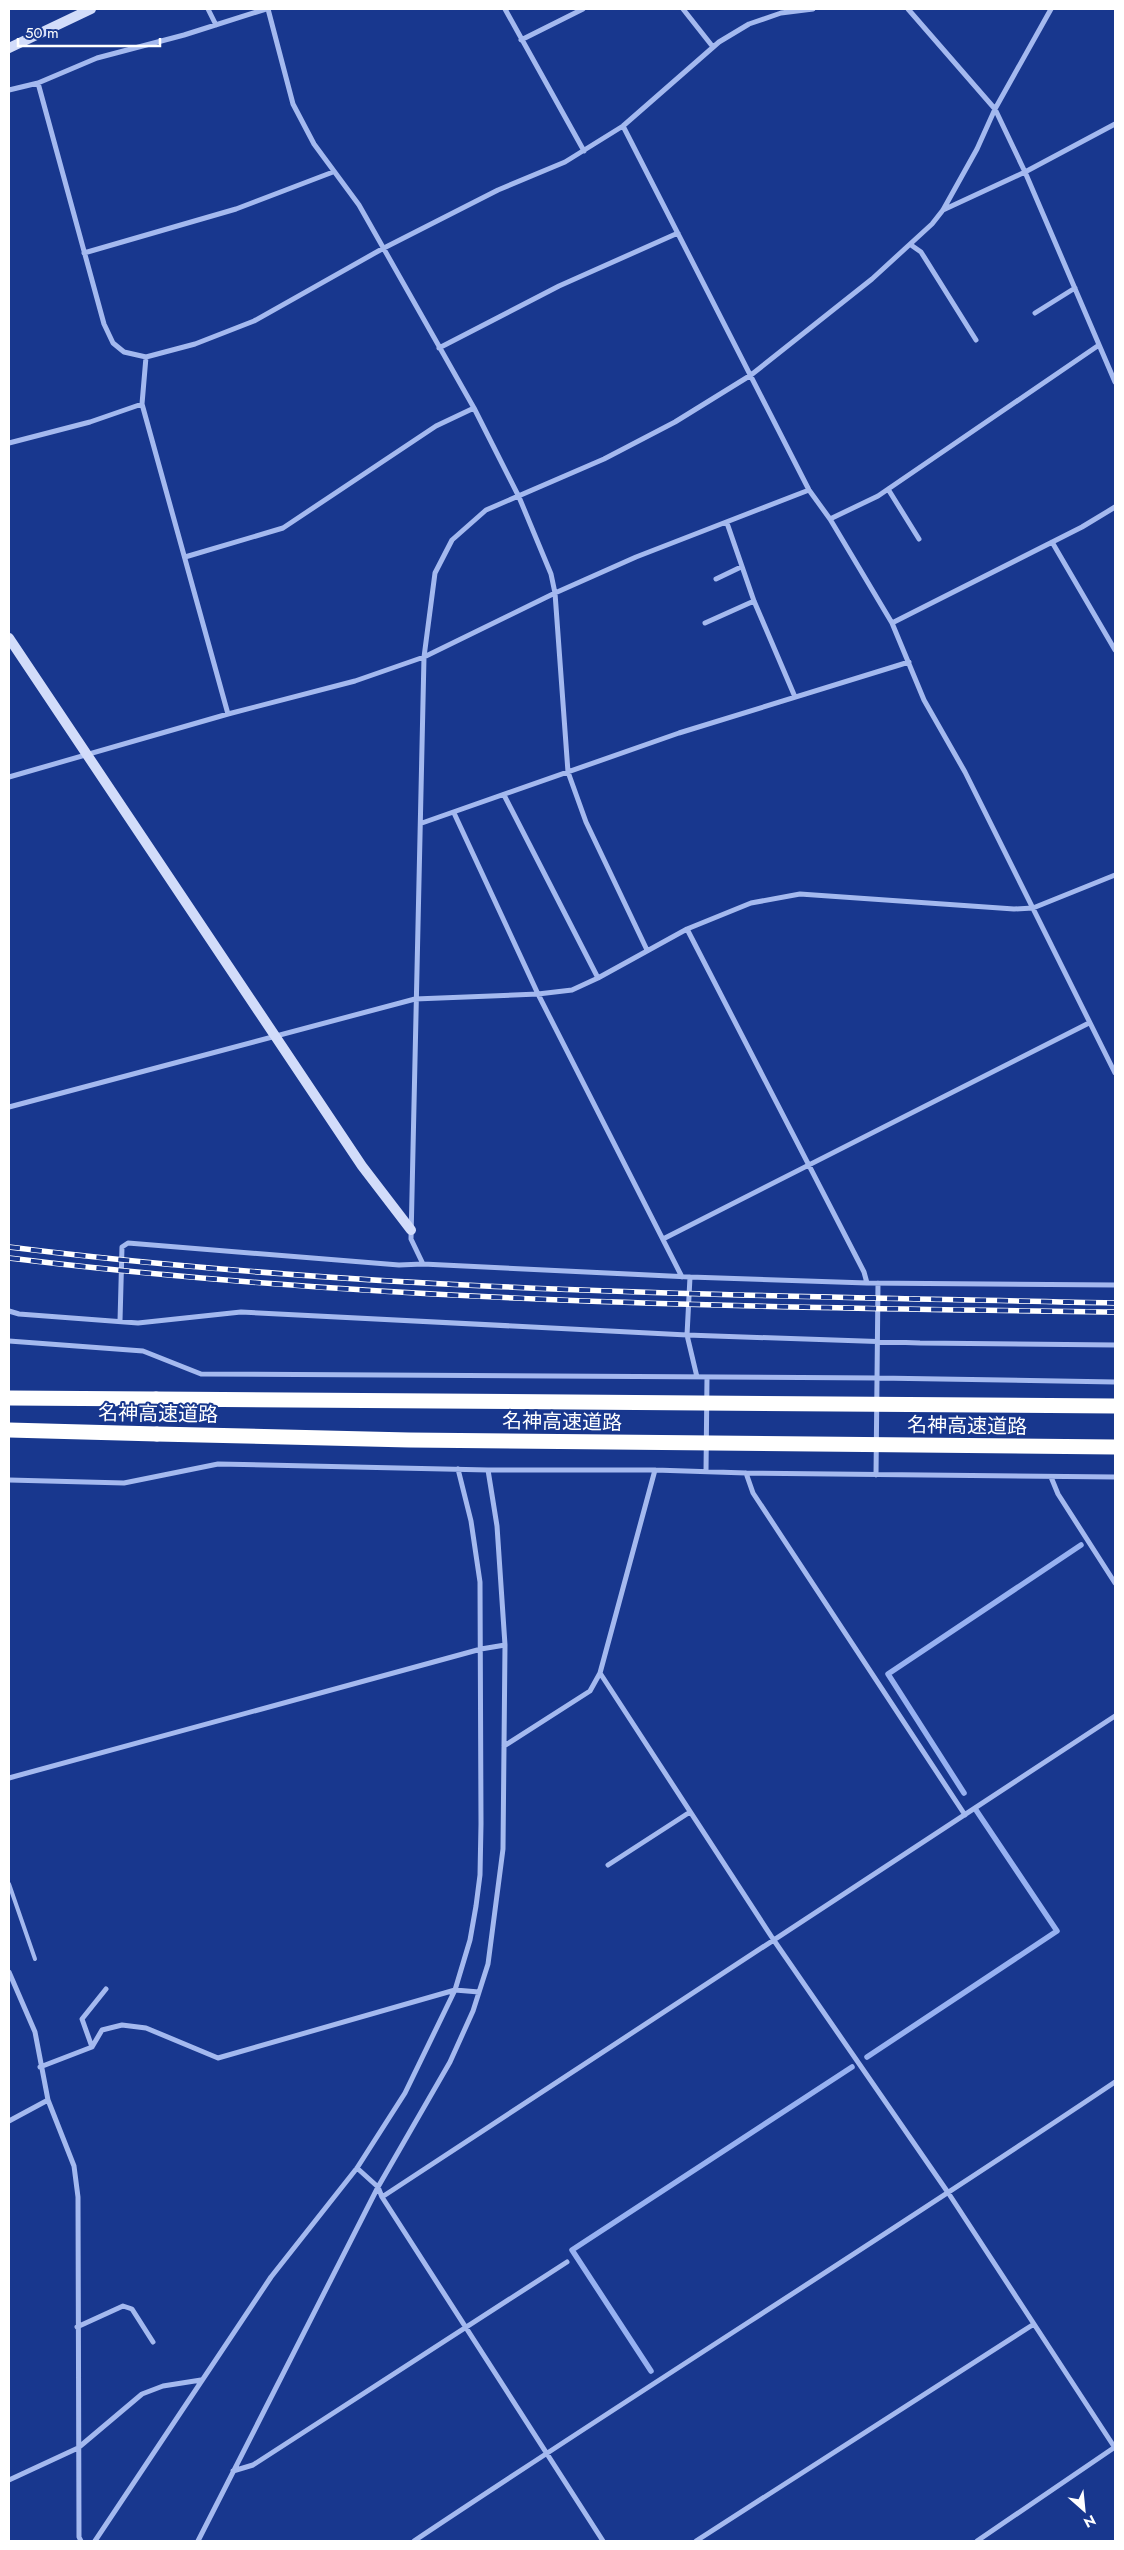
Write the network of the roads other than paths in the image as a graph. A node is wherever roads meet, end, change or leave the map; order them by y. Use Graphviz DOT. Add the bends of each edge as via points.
graph roads {
  1 [pos="91,9"];
  2 [pos="208,9"];
  3 [pos="267,9"];
  4 [pos="505,9"];
  5 [pos="582,9"];
  6 [pos="683,9"];
  7 [pos="813,9"];
  8 [pos="908,9"];
  9 [pos="1051,9"];
  10 [pos="216,25"];
  11 [pos="521,40"];
  12 [pos="714,47"];
  13 [pos="9,48"];
  14 [pos="38,83"];
  15 [pos="9,90"];
  16 [pos="995,109"];
  17 [pos="1115,124"];
  18 [pos="623,126"];
  19 [pos="584,151"];
  20 [pos="333,172"];
  21 [pos="1025,172"];
  22 [pos="943,210"];
  23 [pos="678,233"];
  24 [pos="911,245"];
  25 [pos="382,249"];
  26 [pos="84,253"];
  27 [pos="1075,288"];
  28 [pos="1035,313"];
  29 [pos="976,340"];
  30 [pos="1099,345"];
  31 [pos="439,348"];
  32 [pos="146,357"];
  33 [pos="751,375"];
  34 [pos="1115,382"];
  35 [pos="142,404"];
  36 [pos="474,408"];
  37 [pos="9,443"];
  38 [pos="888,489"];
  39 [pos="810,490"];
  40 [pos="519,497"];
  41 [pos="1115,507"];
  42 [pos="830,519"];
  43 [pos="727,523"];
  44 [pos="918,539"];
  45 [pos="1052,542"];
  46 [pos="185,557"];
  47 [pos="741,567"];
  48 [pos="716,579"];
  49 [pos="555,593"];
  50 [pos="754,600"];
  51 [pos="705,623"];
  52 [pos="892,623"];
  53 [pos="9,638"];
  54 [pos="1115,650"];
  55 [pos="424,657"];
  56 [pos="909,662"];
  57 [pos="795,697"];
  58 [pos="228,714"];
  59 [pos="89,756"];
  60 [pos="568,772"];
  61 [pos="9,777"];
  62 [pos="504,795"];
  63 [pos="454,813"];
  64 [pos="422,823"];
  65 [pos="1115,875"];
  66 [pos="1033,908"];
  67 [pos="687,929"];
  68 [pos="647,950"];
  69 [pos="598,978"];
  70 [pos="538,994"];
  71 [pos="415,999"];
  72 [pos="1089,1023"];
  73 [pos="277,1036"];
  74 [pos="1115,1073"];
  75 [pos="9,1107"];
  76 [pos="807,1165"];
  77 [pos="411,1230"];
  78 [pos="663,1240"];
  79 [pos="422,1264"];
  80 [pos="682,1276"];
  81 [pos="690,1277"];
  82 [pos="866,1283"];
  83 [pos="878,1283"];
  84 [pos="1115,1285"];
  85 [pos="9,1311"];
  86 [pos="120,1321"];
  87 [pos="687,1335"];
  88 [pos="9,1341"];
  89 [pos="878,1342"];
  90 [pos="1115,1345"];
  91 [pos="697,1377"];
  92 [pos="707,1377"];
  93 [pos="878,1378"];
  94 [pos="1115,1382"];
  95 [pos="9,1398"];
  96 [pos="1115,1406"];
  97 [pos="9,1430"];
  98 [pos="1115,1447"];
  99 [pos="458,1469"];
  100 [pos="488,1470"];
  101 [pos="655,1470"];
  102 [pos="706,1472"];
  103 [pos="746,1473"];
  104 [pos="876,1475"];
  105 [pos="1051,1477"];
  106 [pos="1115,1477"];
  107 [pos="9,1480"];
  108 [pos="1115,1583"];
  109 [pos="505,1645"];
  110 [pos="481,1649"];
  111 [pos="600,1673"];
  112 [pos="1115,1716"];
  113 [pos="504,1746"];
  114 [pos="9,1778"];
  115 [pos="690,1812"];
  116 [pos="965,1814"];
  117 [pos="608,1865"];
  118 [pos="9,1884"];
  119 [pos="772,1939"];
  120 [pos="35,1959"];
  121 [pos="9,1972"];
  122 [pos="106,1989"];
  123 [pos="455,1990"];
  124 [pos="479,1992"];
  125 [pos="92,2047"];
  126 [pos="40,2067"];
  127 [pos="1115,2082"];
  128 [pos="48,2100"];
  129 [pos="9,2121"];
  130 [pos="358,2168"];
  131 [pos="378,2187"];
  132 [pos="949,2194"];
  133 [pos="382,2197"];
  134 [pos="568,2262"];
  135 [pos="1034,2324"];
  136 [pos="77,2328"];
  137 [pos="468,2328"];
  138 [pos="153,2342"];
  139 [pos="201,2380"];
  140 [pos="78,2448"];
  141 [pos="1115,2448"];
  142 [pos="545,2454"];
  143 [pos="232,2471"];
  144 [pos="9,2480"];
  145 [pos="81,2541"];
  146 [pos="95,2541"];
  147 [pos="198,2541"];
  148 [pos="414,2541"];
  149 [pos="603,2541"];
  150 [pos="696,2541"];
  151 [pos="977,2541"];
  1 -- 13 [label="street"];
  2 -- 10 [label="street"];
  3 -- 10 [label="street"];
  3 -- 20 [label="street" via="293,104"];
  4 -- 11 [label="street"];
  5 -- 11 [label="street"];
  6 -- 12 [label="street"];
  7 -- 12 [label="street" via="781,13 749,24"];
  8 -- 16 [label="street"];
  9 -- 16 [label="street"];
  10 -- 14 [label="street" via="97,58"];
  11 -- 19 [label="street"];
  12 -- 18 [label="street"];
  14 -- 15 [label="street"];
  14 -- 26 [label="street"];
  16 -- 21 [label="street"];
  16 -- 22 [label="street"];
  17 -- 21 [label="street"];
  18 -- 19 [label="street"];
  18 -- 23 [label="street"];
  19 -- 25 [label="street"];
  20 -- 25 [label="street" via="359,205"];
  20 -- 26 [label="street" via="236,209"];
  21 -- 22 [label="street"];
  21 -- 27 [label="street"];
  22 -- 24 [label="street"];
  23 -- 31 [label="street" via="559,286"];
  23 -- 33 [label="street"];
  24 -- 29 [label="street" via="921,252"];
  24 -- 33 [label="street"];
  25 -- 31 [label="street"];
  25 -- 32 [label="street" via="254,321 195,344"];
  26 -- 32 [label="street" via="104,324 113,343 124,352"];
  27 -- 28 [label="street"];
  27 -- 30 [label="street"];
  30 -- 34 [label="street"];
  30 -- 38 [label="street"];
  31 -- 36 [label="street"];
  32 -- 35 [label="street"];
  33 -- 39 [label="street"];
  33 -- 40 [label="street" via="604,459"];
  35 -- 37 [label="street" via="90,422"];
  35 -- 46 [label="street"];
  36 -- 40 [label="street"];
  36 -- 46 [label="street" via="436,426 283,528"];
  38 -- 42 [label="street"];
  38 -- 44 [label="street"];
  39 -- 42 [label="street"];
  39 -- 43 [label="street"];
  40 -- 49 [label="street" via="551,574"];
  40 -- 55 [label="street" via="486,510 452,540 435,573"];
  41 -- 45 [label="street"];
  42 -- 52 [label="street"];
  43 -- 47 [label="street"];
  43 -- 49 [label="street" via="636,557"];
  45 -- 52 [label="street"];
  45 -- 54 [label="street"];
  46 -- 58 [label="street"];
  47 -- 48 [label="street"];
  47 -- 50 [label="street"];
  49 -- 55 [label="street"];
  49 -- 60 [label="street"];
  50 -- 51 [label="street"];
  50 -- 57 [label="street"];
  52 -- 56 [label="street"];
  53 -- 59 [label="street"];
  55 -- 58 [label="street" via="355,681"];
  55 -- 64 [label="street"];
  56 -- 57 [label="street"];
  56 -- 66 [label="street" via="924,700 965,772"];
  57 -- 60 [label="street"];
  58 -- 59 [label="street"];
  59 -- 61 [label="street"];
  59 -- 73 [label="street"];
  60 -- 62 [label="street"];
  60 -- 68 [label="street" via="586,822"];
  62 -- 63 [label="street"];
  62 -- 69 [label="street"];
  63 -- 64 [label="street"];
  63 -- 70 [label="street"];
  64 -- 71 [label="street"];
  65 -- 66 [label="street"];
  66 -- 67 [label="street" via="800,894 751,903"];
  66 -- 72 [label="street"];
  67 -- 68 [label="street"];
  67 -- 76 [label="street"];
  68 -- 69 [label="street"];
  69 -- 70 [label="street" via="572,990"];
  70 -- 71 [label="street"];
  70 -- 78 [label="street"];
  71 -- 73 [label="street"];
  71 -- 77 [label="street"];
  72 -- 74 [label="street"];
  72 -- 76 [label="street"];
  73 -- 75 [label="street"];
  73 -- 77 [label="street" via="362,1166"];
  76 -- 78 [label="street"];
  76 -- 82 [label="street" via="864,1272"];
  77 -- 79 [label="street" via="411,1239"];
  78 -- 80 [label="street"];
  79 -- 80 [label="street"];
  79 -- 86 [label="street" via="399,1265 128,1243 122,1247"];
  80 -- 81 [label="street"];
  81 -- 82 [label="street"];
  81 -- 87 [label="street"];
  82 -- 83 [label="street"];
  83 -- 84 [label="street"];
  83 -- 89 [label="street"];
  85 -- 86 [label="street"];
  86 -- 87 [label="street" via="138,1323 241,1312"];
  87 -- 89 [label="street"];
  87 -- 91 [label="street"];
  88 -- 91 [label="street" via="142,1351 201,1374"];
  89 -- 90 [label="street"];
  89 -- 93 [label="street"];
  91 -- 92 [label="street"];
  92 -- 93 [label="street"];
  92 -- 102 [label="street"];
  93 -- 94 [label="street"];
  93 -- 104 [label="street"];
  95 -- 96 [label="highway, 名神高速道路, bridge"];
  97 -- 98 [label="highway, 名神高速道路, bridge" via="409,1440"];
  99 -- 100 [label="street"];
  99 -- 107 [label="street" via="218,1464 124,1483"];
  99 -- 110 [label="street" via="471,1522 480,1582"];
  100 -- 101 [label="street"];
  100 -- 109 [label="street" via="497,1526"];
  101 -- 102 [label="street"];
  101 -- 111 [label="street"];
  102 -- 103 [label="street"];
  103 -- 104 [label="street"];
  103 -- 116 [label="street" via="753,1493"];
  104 -- 105 [label="street"];
  105 -- 106 [label="street"];
  105 -- 108 [label="street" via="1058,1494"];
  109 -- 110 [label="street"];
  109 -- 113 [label="street"];
  110 -- 114 [label="street"];
  110 -- 123 [label="street" via="480,1875 470,1940"];
  111 -- 113 [label="street" via="590,1691"];
  111 -- 115 [label="street"];
  112 -- 116 [label="street"];
  113 -- 124 [label="street" via="501,1868 488,1964"];
  115 -- 117 [label="street"];
  115 -- 119 [label="street"];
  116 -- 119 [label="street"];
  118 -- 120 [label="lane"];
  119 -- 132 [label="street"];
  119 -- 133 [label="street"];
  121 -- 126 [label="street" via="35,2032"];
  122 -- 125 [label="street" via="82,2019"];
  123 -- 124 [label="street"];
  123 -- 125 [label="street" via="218,2058 146,2028 122,2025 102,2030"];
  123 -- 130 [label="street" via="405,2093"];
  124 -- 131 [label="street" via="450,2062"];
  125 -- 126 [label="street"];
  126 -- 128 [label="street"];
  127 -- 132 [label="street"];
  128 -- 129 [label="street"];
  128 -- 136 [label="street" via="74,2166 78,2197"];
  130 -- 131 [label="street"];
  130 -- 139 [label="street" via="271,2277"];
  131 -- 133 [label="street"];
  131 -- 143 [label="street"];
  132 -- 135 [label="street"];
  132 -- 142 [label="street"];
  133 -- 137 [label="street"];
  134 -- 137 [label="street"];
  135 -- 141 [label="street"];
  135 -- 150 [label="street"];
  136 -- 138 [label="street" via="123,2306 132,2308"];
  136 -- 140 [label="street"];
  137 -- 142 [label="street"];
  137 -- 143 [label="street" via="253,2465"];
  139 -- 140 [label="street" via="163,2386 142,2394"];
  139 -- 146 [label="street"];
  140 -- 144 [label="street"];
  140 -- 145 [label="street"];
  141 -- 151 [label="street"];
  142 -- 148 [label="street"];
  142 -- 149 [label="street"];
  143 -- 147 [label="street"];
}
